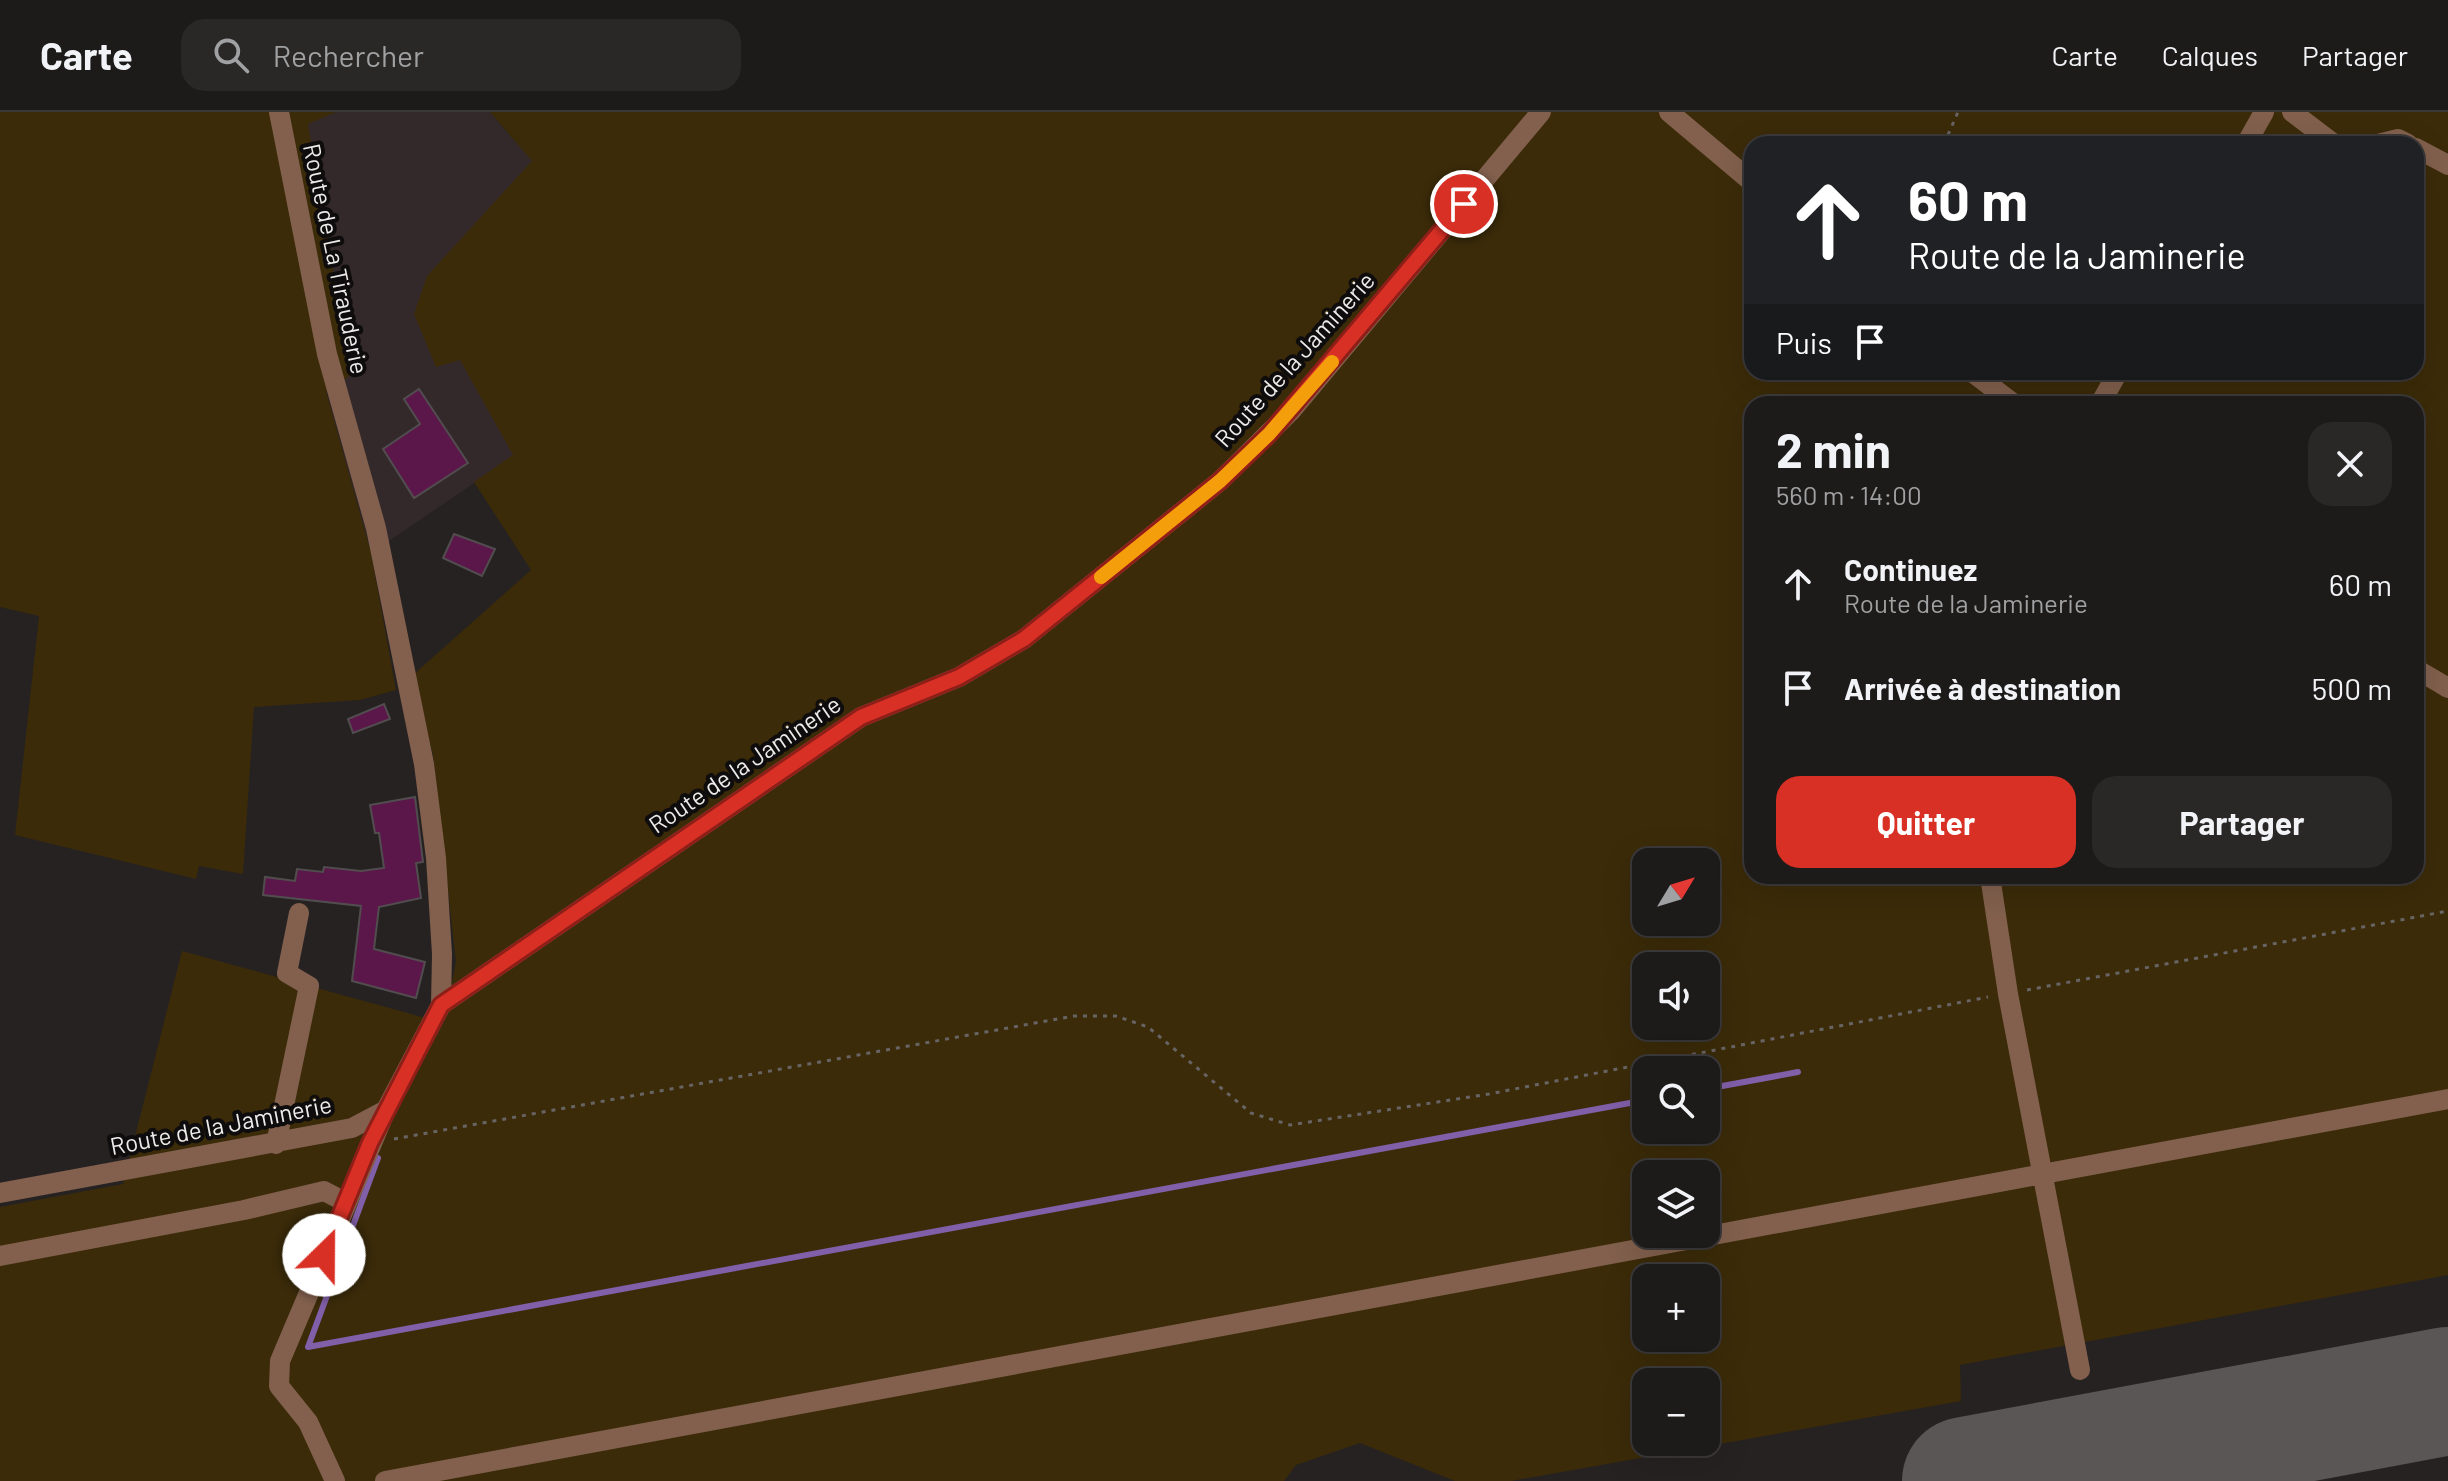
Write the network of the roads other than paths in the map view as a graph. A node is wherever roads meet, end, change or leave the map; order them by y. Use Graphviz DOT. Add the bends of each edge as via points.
graph roads {
  1 [pos="279,112"];
  2 [pos="1541,112"];
  3 [pos="1669,112"];
  4 [pos="2264,112"];
  5 [pos="2292,112"];
  6 [pos="2250,136"];
  7 [pos="2324,136"];
  8 [pos="2424,152"];
  9 [pos="2448,165"];
  10 [pos="1744,175"];
  11 [pos="1982,380"];
  12 [pos="2004,396"];
  13 [pos="2424,674"];
  14 [pos="2448,688"];
  15 [pos="1991,884"];
  16 [pos="299,913"];
  17 [pos="441,1005"];
  18 [pos="2448,1099"];
  19 [pos="386,1110"];
  20 [pos="276,1144"];
  21 [pos="2043,1174"];
  22 [pos="0,1193"];
  23 [pos="347,1203"];
  24 [pos="0,1256"];
  25 [pos="2080,1370"];
  26 [pos="335,1481"];
  27 [pos="385,1481"];
  1 -- 17 [label="street, Route de La Tirauderie" via="314,293 342,416 376,528 424,764 437,871"];
  2 -- 17 [label="street, Route de la Jaminerie" via="1290,412 1220,481 1024,639 959,677 861,717"];
  3 -- 10 [label="street"];
  4 -- 6 [label="street"];
  5 -- 7 [label="street"];
  8 -- 9 [label="street"];
  11 -- 12 [label="street"];
  13 -- 14 [label="street"];
  15 -- 21 [label="street"];
  16 -- 20 [label="street" via="287,973 309,986"];
  17 -- 19 [label="street, Route de la Jaminerie"];
  18 -- 21 [label="street"];
  19 -- 20 [label="street, Route de la Jaminerie" via="352,1128"];
  19 -- 23 [label="street"];
  20 -- 22 [label="street, Route de la Jaminerie"];
  21 -- 25 [label="street"];
  21 -- 27 [label="street"];
  23 -- 24 [label="street" via="324,1191"];
  23 -- 26 [label="street" via="280,1361 279,1386 308,1422"];
}
